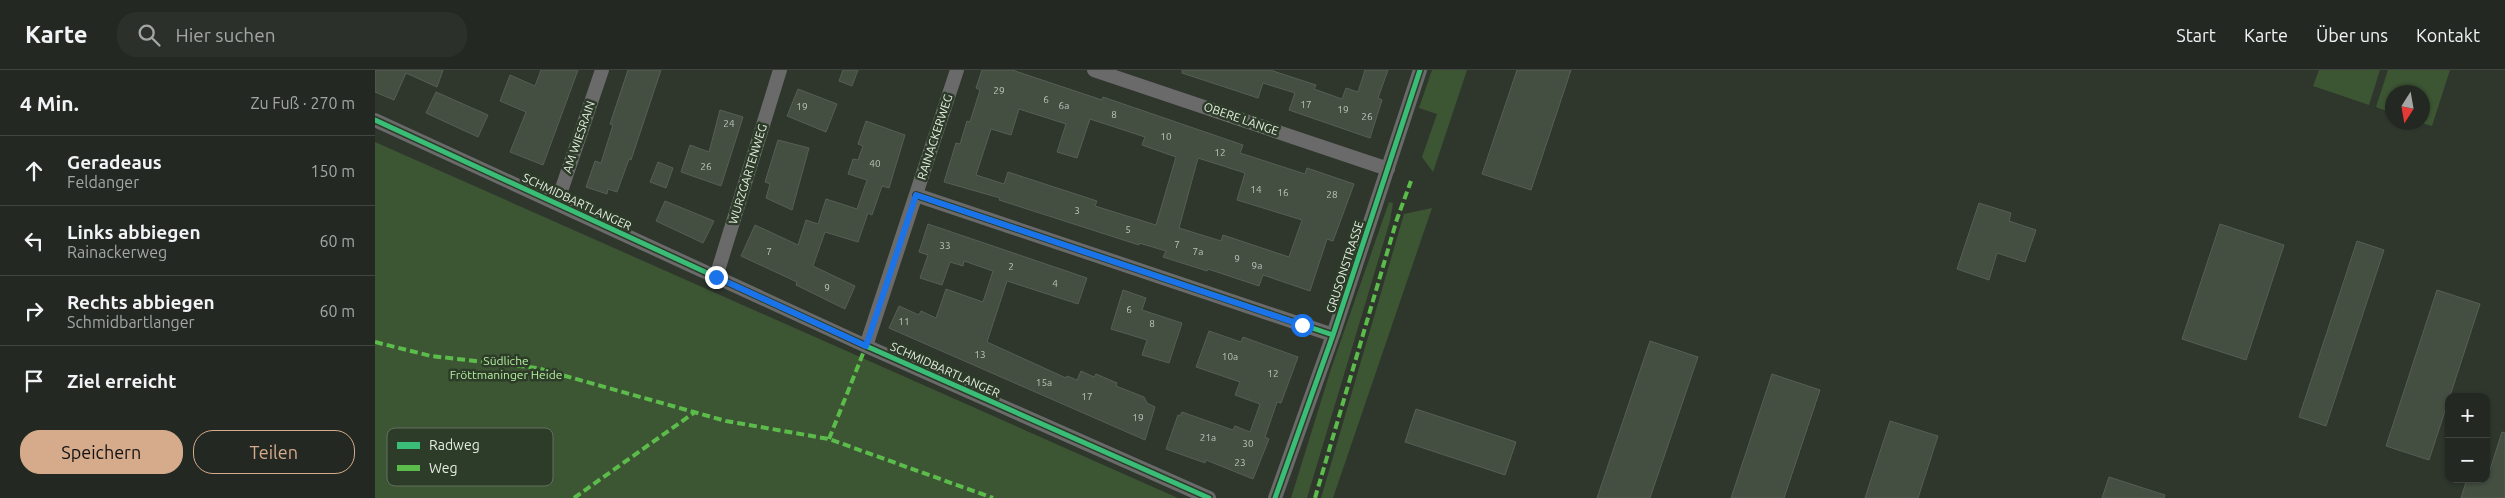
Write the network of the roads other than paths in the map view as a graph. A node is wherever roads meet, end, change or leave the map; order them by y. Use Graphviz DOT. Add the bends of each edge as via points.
graph roads {
  1 [pos="602,70"];
  2 [pos="780,70"];
  3 [pos="957,70"];
  4 [pos="1094,70"];
  5 [pos="1420,70"];
  6 [pos="375,120"];
  7 [pos="1388,169"];
  8 [pos="916,195"];
  9 [pos="557,203"];
  10 [pos="716,277"];
  11 [pos="1333,335"];
  12 [pos="866,346"];
  13 [pos="1209,498"];
  14 [pos="1275,498"];
  1 -- 9 [label="street, AM WIESRAIN"];
  2 -- 10 [label="street, WURZGARTENWEG"];
  3 -- 8 [label="street, RAINACKERWEG"];
  4 -- 7 [label="street, OBERE LÄNGE"];
  5 -- 7 [label="street, GRUSONSTRASSE"];
  6 -- 9 [label="street, SCHMIDBARTLANGER"];
  7 -- 11 [label="street, GRUSONSTRASSE"];
  8 -- 11 [label="street"];
  8 -- 12 [label="street, RAINACKERWEG"];
  9 -- 10 [label="street, SCHMIDBARTLANGER"];
  10 -- 12 [label="street, SCHMIDBARTLANGER"];
  11 -- 14 [label="street, GRUSONSTRASSE"];
  12 -- 13 [label="street, SCHMIDBARTLANGER"];
}
